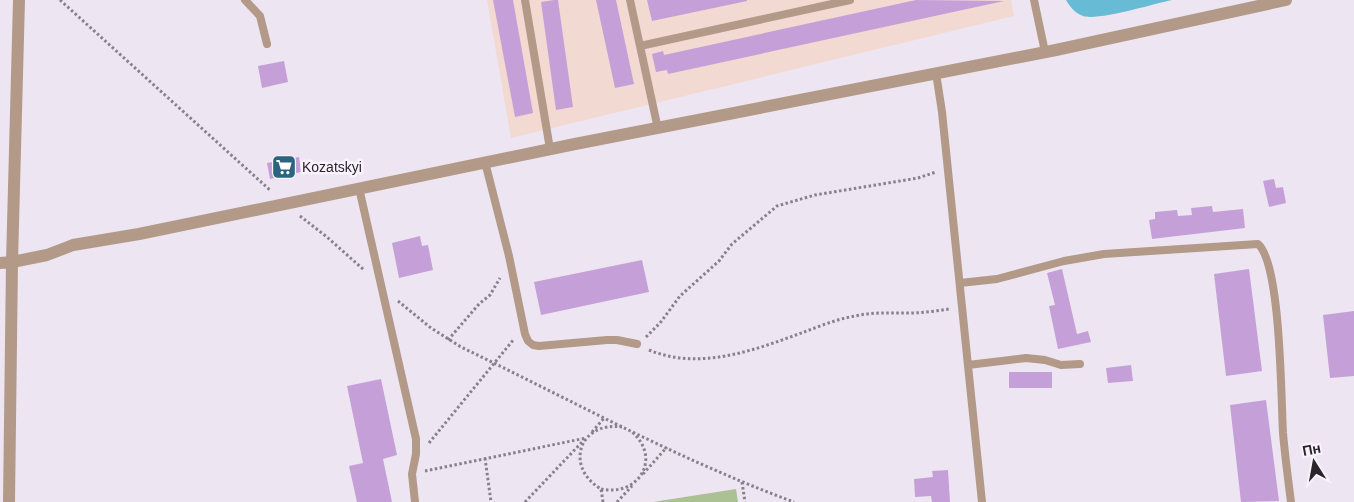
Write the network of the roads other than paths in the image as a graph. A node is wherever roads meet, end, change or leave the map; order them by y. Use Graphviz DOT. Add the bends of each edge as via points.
graph roads {
  1 [pos="19,0"];
  2 [pos="245,0"];
  3 [pos="525,0"];
  4 [pos="630,0"];
  5 [pos="850,0"];
  6 [pos="1034,0"];
  7 [pos="1286,0"];
  8 [pos="267,44"];
  9 [pos="640,46"];
  10 [pos="1045,52"];
  11 [pos="936,73"];
  12 [pos="658,128"];
  13 [pos="550,149"];
  14 [pos="485,162"];
  15 [pos="359,188"];
  16 [pos="6,263"];
  17 [pos="960,283"];
  18 [pos="636,344"];
  19 [pos="968,364"];
  20 [pos="1080,364"];
  21 [pos="9,502"];
  22 [pos="416,502"];
  23 [pos="982,502"];
  24 [pos="1291,502"];
  1 -- 16 [label="street"];
  2 -- 8 [label="lane" via="260,16"];
  3 -- 13 [label="lane"];
  4 -- 9 [label="lane"];
  5 -- 9 [label="lane"];
  6 -- 10 [label="lane"];
  7 -- 10 [label="street"];
  9 -- 12 [label="lane"];
  10 -- 11 [label="street"];
  11 -- 12 [label="street"];
  11 -- 17 [label="lane"];
  12 -- 13 [label="street"];
  13 -- 14 [label="street"];
  14 -- 15 [label="street"];
  14 -- 18 [label="lane" via="528,341 539,346 607,340"];
  15 -- 16 [label="street" via="73,245 47,255"];
  15 -- 22 [label="lane" via="417,447 412,474"];
  16 -- 21 [label="street"];
  17 -- 19 [label="lane"];
  17 -- 24 [label="lane" via="997,279 1104,254 1258,244 1266,260 1277,316 1284,450"];
  19 -- 20 [label="lane" via="1026,358 1061,365"];
  19 -- 23 [label="lane"];
}
